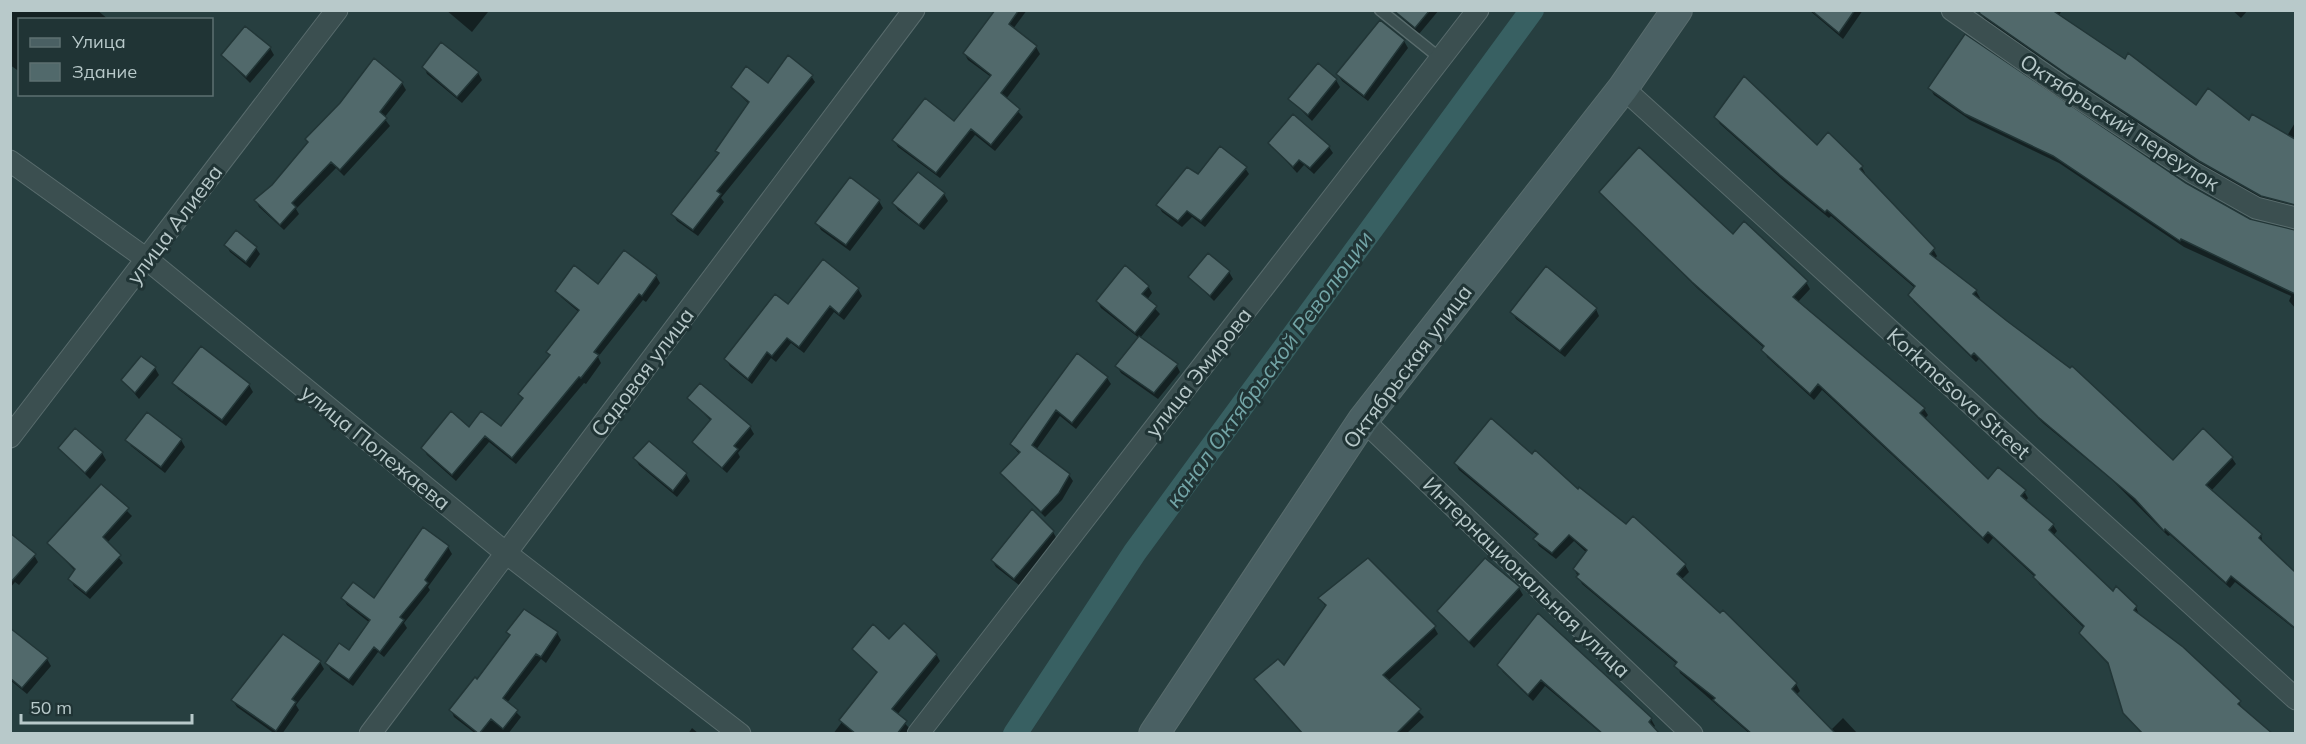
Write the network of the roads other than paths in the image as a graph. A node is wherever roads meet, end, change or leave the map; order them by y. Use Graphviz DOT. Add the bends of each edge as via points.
graph roads {
  1 [pos="337,10"];
  2 [pos="914,10"];
  3 [pos="1380,10"];
  4 [pos="1478,10"];
  5 [pos="1677,10"];
  6 [pos="1952,10"];
  7 [pos="1441,59"];
  8 [pos="1623,88"];
  9 [pos="10,161"];
  10 [pos="2295,218"];
  11 [pos="148,260"];
  12 [pos="1363,420"];
  13 [pos="10,437"];
  14 [pos="506,553"];
  15 [pos="2295,699"];
  16 [pos="370,734"];
  17 [pos="740,734"];
  18 [pos="918,734"];
  19 [pos="1154,734"];
  20 [pos="1692,734"];
  1 -- 11 [label="street, улица Алиева"];
  2 -- 14 [label="street, Садовая улица"];
  3 -- 7 [label="lane"];
  4 -- 7 [label="street, улица Эмирова"];
  5 -- 8 [label="street, Октябрьская улица"];
  6 -- 10 [label="street, Октябрьский переулок" via="2192,172 2256,208"];
  7 -- 18 [label="street, улица Эмирова"];
  8 -- 12 [label="street, Октябрьская улица"];
  8 -- 15 [label="street, Korkmasova Street"];
  9 -- 11 [label="street, улица Полежаева"];
  11 -- 13 [label="street, улица Алиева"];
  11 -- 14 [label="street, улица Полежаева"];
  12 -- 19 [label="street, Октябрьская улица"];
  12 -- 20 [label="street, Интернациональная улица"];
  14 -- 16 [label="street, Садовая улица"];
  14 -- 17 [label="street, улица Полежаева"];
}
